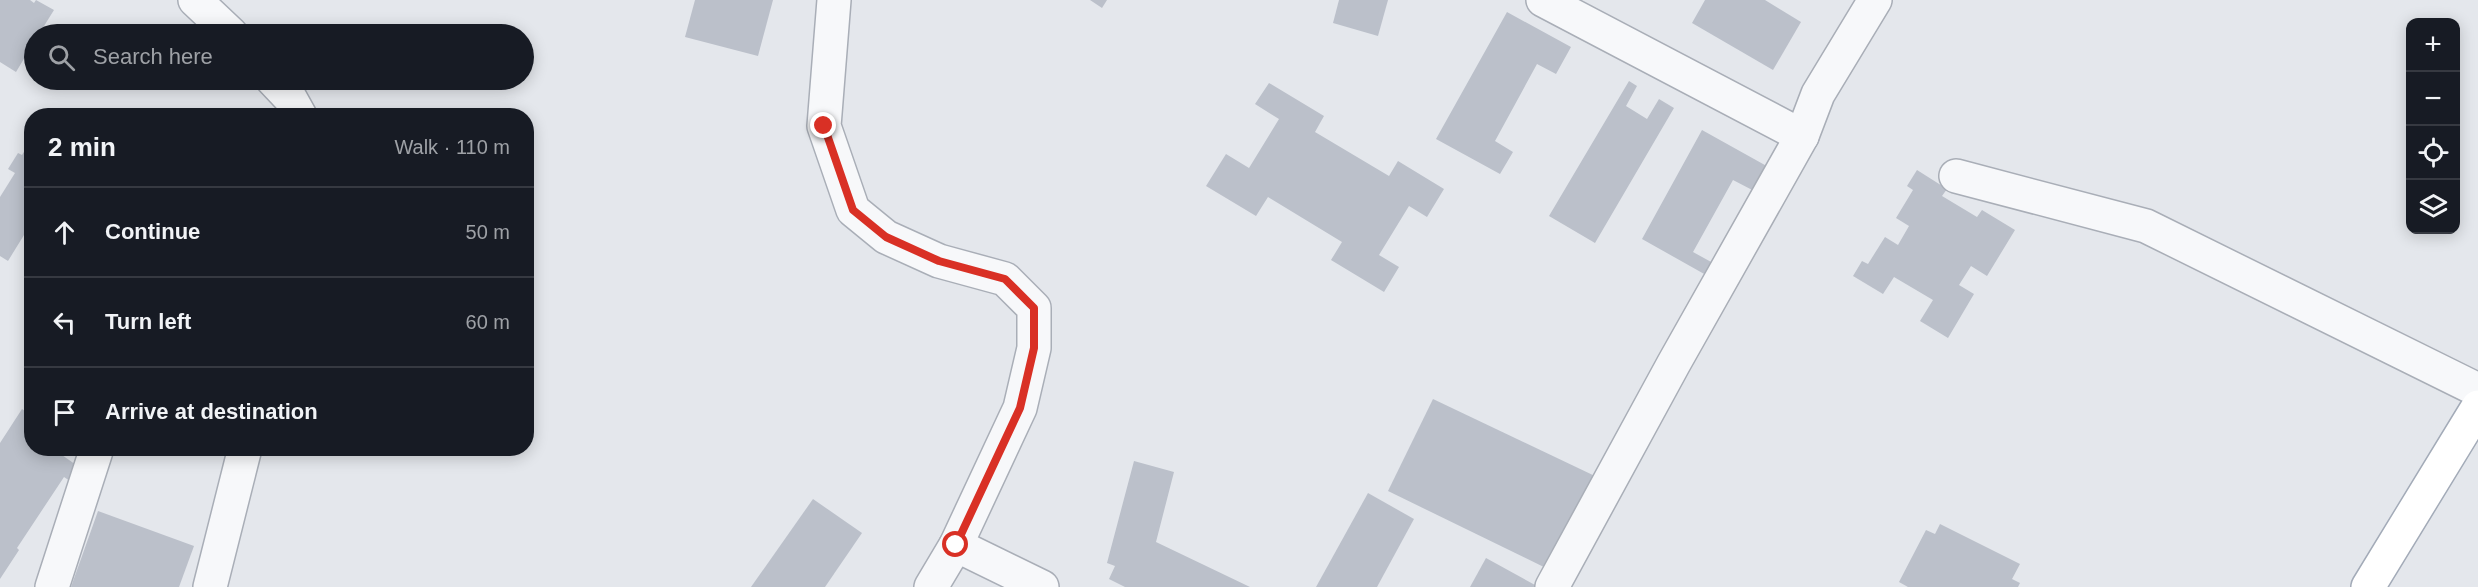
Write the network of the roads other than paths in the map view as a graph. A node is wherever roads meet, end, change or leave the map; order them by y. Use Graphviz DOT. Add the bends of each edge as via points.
graph roads {
  1 [pos="195,0"];
  2 [pos="834,0"];
  3 [pos="1543,0"];
  4 [pos="1875,0"];
  5 [pos="220,24"];
  6 [pos="283,90"];
  7 [pos="296,108"];
  8 [pos="1802,136"];
  9 [pos="1956,176"];
  10 [pos="2478,390"];
  11 [pos="2478,407"];
  12 [pos="95,456"];
  13 [pos="243,456"];
  14 [pos="956,545"];
  15 [pos="52,587"];
  16 [pos="210,587"];
  17 [pos="931,587"];
  18 [pos="1042,587"];
  19 [pos="1552,587"];
  20 [pos="2368,587"];
  1 -- 5 [label="street"];
  2 -- 14 [label="street" via="824,126 853,210 886,237 939,261 1005,279 1034,308 1034,348 1020,408"];
  3 -- 8 [label="street"];
  4 -- 8 [label="street" via="1818,94"];
  6 -- 7 [label="street"];
  8 -- 19 [label="street"];
  9 -- 10 [label="street" via="2146,226"];
  11 -- 20 [label="main road"];
  12 -- 15 [label="street"];
  13 -- 16 [label="street"];
  14 -- 17 [label="street"];
  14 -- 18 [label="street"];
}
